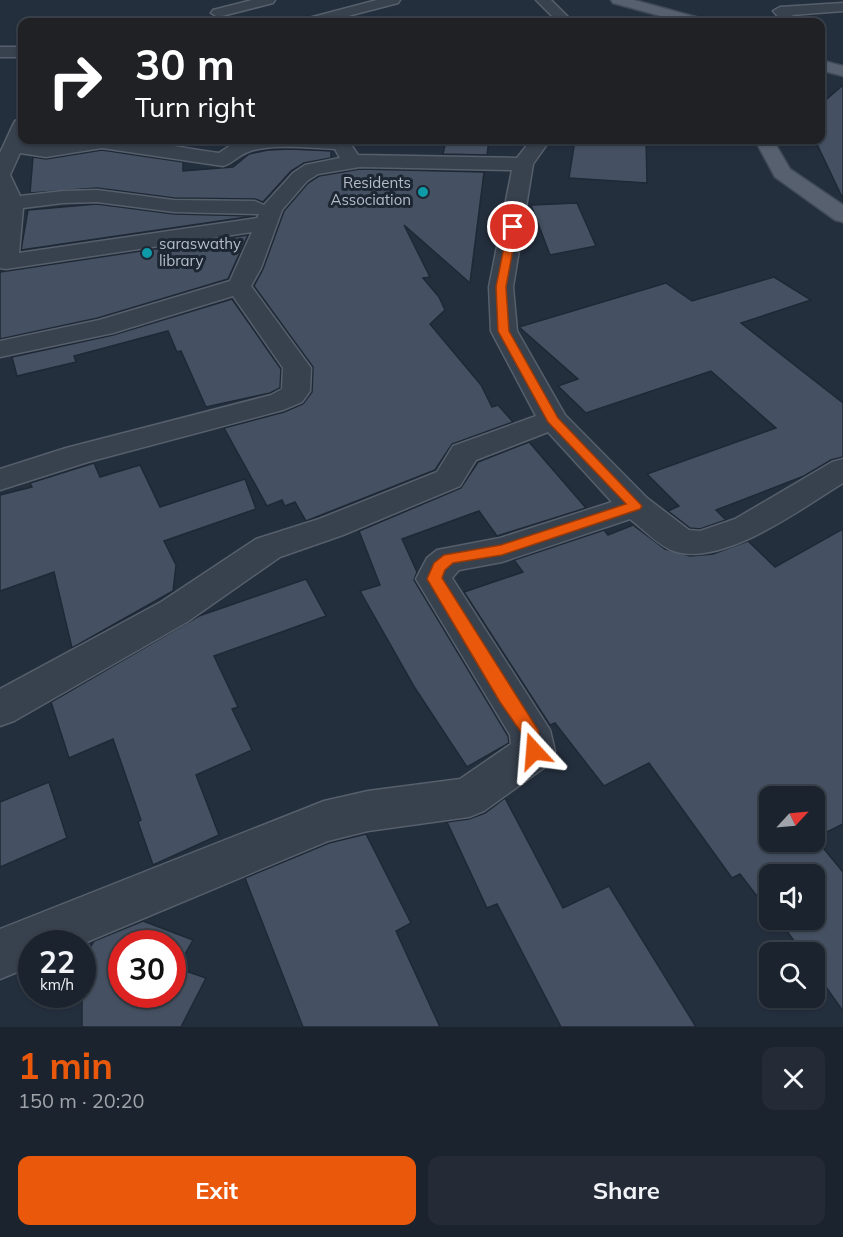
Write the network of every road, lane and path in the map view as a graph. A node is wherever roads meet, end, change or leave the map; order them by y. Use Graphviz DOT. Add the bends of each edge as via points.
graph roads {
  1 [pos="268,0"];
  2 [pos="393,0"];
  3 [pos="543,0"];
  4 [pos="618,0"];
  5 [pos="766,0"];
  6 [pos="843,7"];
  7 [pos="780,11"];
  8 [pos="218,13"];
  9 [pos="325,18"];
  10 [pos="562,18"];
  11 [pos="683,18"];
  12 [pos="787,18"];
  13 [pos="0,52"];
  14 [pos="18,52"];
  15 [pos="825,66"];
  16 [pos="843,71"];
  17 [pos="18,122"];
  18 [pos="85,144"];
  19 [pos="121,144"];
  20 [pos="258,144"];
  21 [pos="342,144"];
  22 [pos="538,144"];
  23 [pos="766,144"];
  24 [pos="12,146"];
  25 [pos="352,162"];
  26 [pos="523,164"];
  27 [pos="7,204"];
  28 [pos="269,215"];
  29 [pos="843,215"];
  30 [pos="239,286"];
  31 [pos="0,349"];
  32 [pos="553,420"];
  33 [pos="843,470"];
  34 [pos="0,480"];
  35 [pos="635,506"];
  36 [pos="0,709"];
  37 [pos="0,954"];
  1 -- 8 [label="street"];
  2 -- 9 [label="street"];
  3 -- 10 [label="street"];
  4 -- 11 [label="main road"];
  5 -- 7 [label="street"];
  6 -- 7 [label="street"];
  7 -- 12 [label="street"];
  13 -- 14 [label="street"];
  15 -- 16 [label="main road"];
  17 -- 24 [label="street"];
  18 -- 24 [label="street" via="46,151"];
  19 -- 20 [label="street" via="223,160 241,147"];
  21 -- 25 [label="street"];
  22 -- 26 [label="street"];
  23 -- 29 [label="main road" via="782,173"];
  24 -- 27 [label="street" via="0,175"];
  25 -- 26 [label="street"];
  25 -- 28 [label="street" via="312,169 300,177"];
  26 -- 32 [label="street" via="501,287 504,331"];
  27 -- 28 [label="street" via="97,196"];
  27 -- 28 [label="street" via="6,262"];
  28 -- 30 [label="street"];
  30 -- 31 [label="street" via="104,327"];
  30 -- 34 [label="street" via="297,368 297,392 264,406 77,455"];
  32 -- 35 [label="street"];
  32 -- 36 [label="street" via="464,453 449,479 332,527 268,548 174,612"];
  33 -- 35 [label="street" via="747,527 701,543 681,541"];
  35 -- 37 [label="street" via="502,550 449,559 439,567 434,579 529,730 534,751 469,797 324,821"];
}
